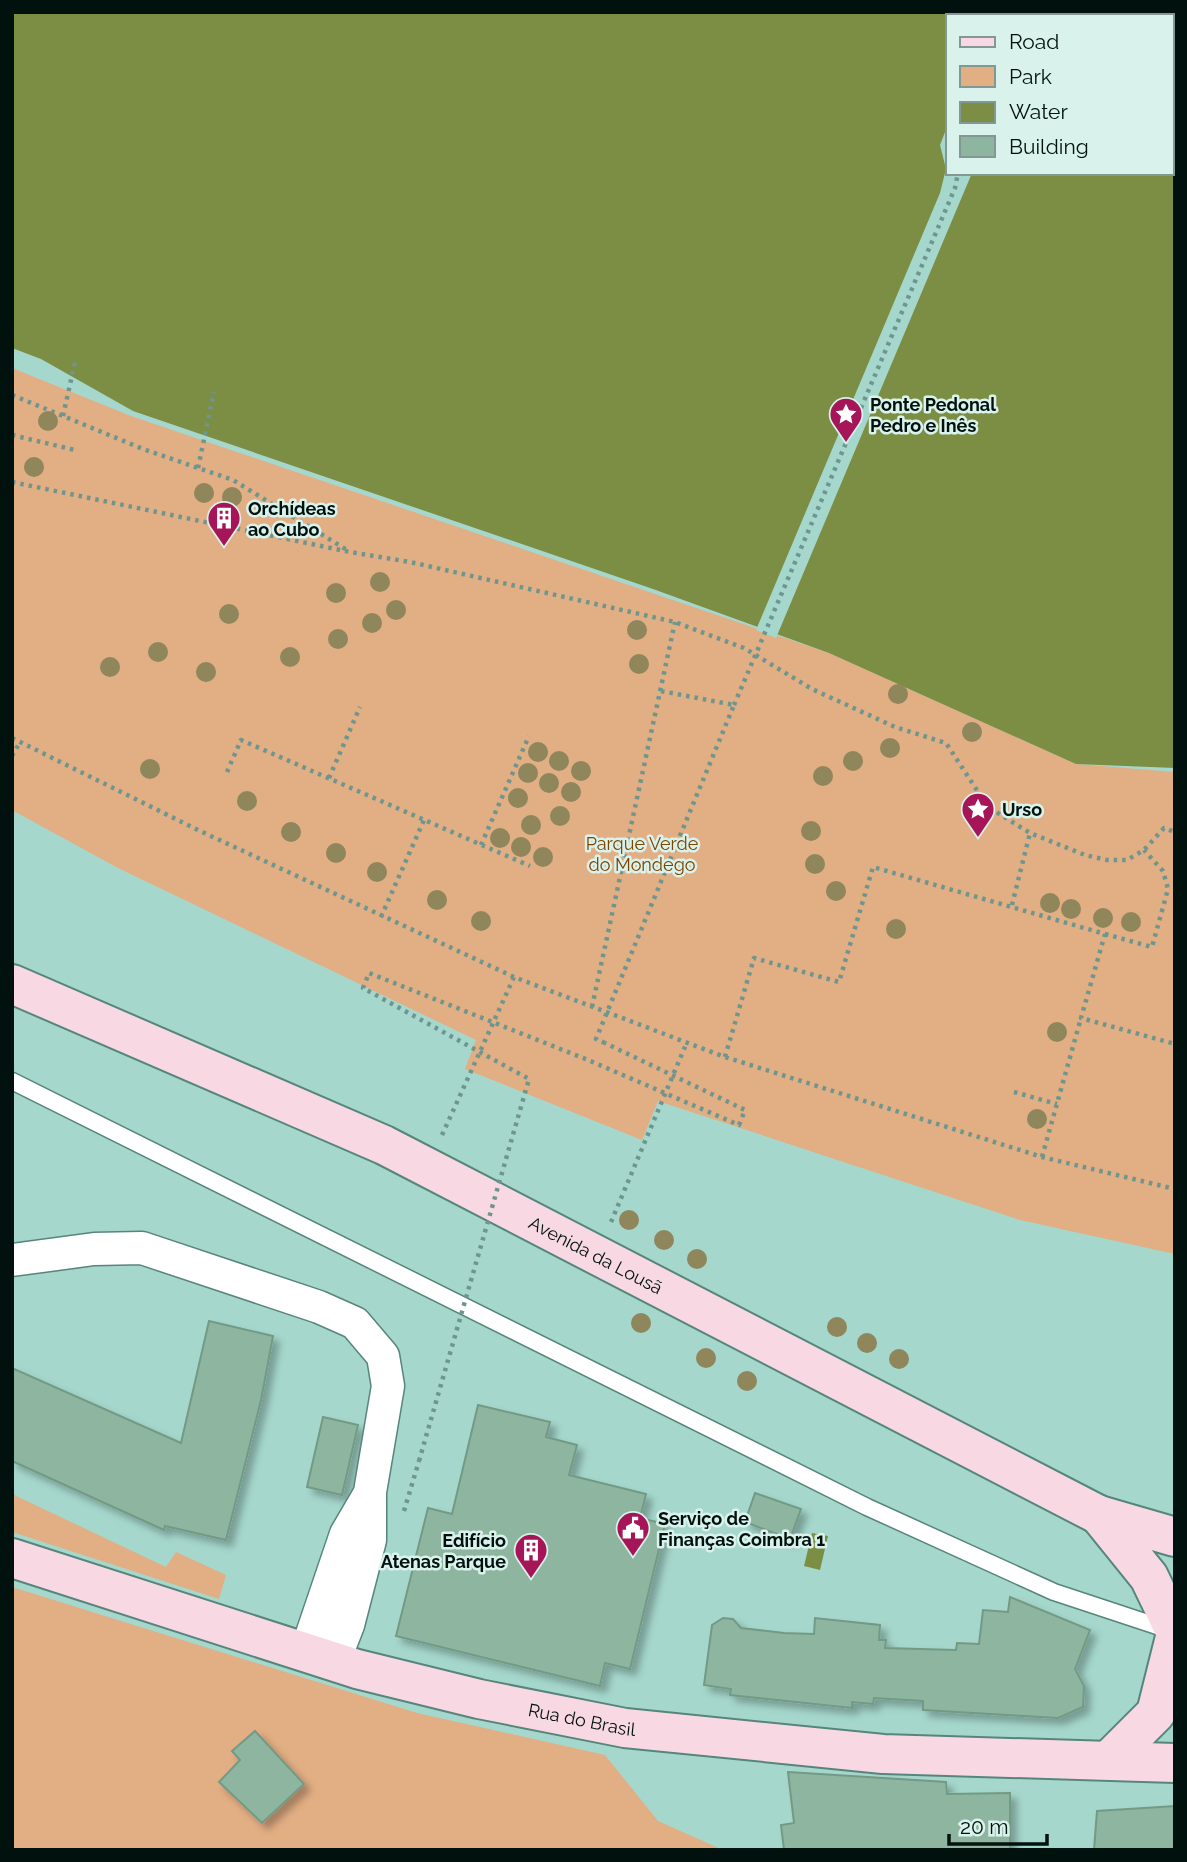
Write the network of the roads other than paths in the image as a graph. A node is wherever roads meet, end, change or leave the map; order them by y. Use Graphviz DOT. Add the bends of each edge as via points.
graph roads {
  1 [pos="12,984"];
  2 [pos="12,1081"];
  3 [pos="12,1260"];
  4 [pos="1099,1515"];
  5 [pos="1175,1537"];
  6 [pos="12,1558"];
  7 [pos="1175,1634"];
  8 [pos="320,1656"];
  9 [pos="1110,1759"];
  10 [pos="1175,1763"];
  1 -- 4 [label="main road, Avenida da Lousã" via="384,1145"];
  2 -- 7 [label="lane" via="867,1507 1054,1592"];
  3 -- 8 [label="street" via="142,1248 355,1323 383,1356 388,1387 370,1492 346,1534"];
  4 -- 5 [label="main road, Avenida da Lousã"];
  4 -- 7 [label="main road" via="1149,1577"];
  6 -- 8 [label="main road, Rua do Brasil"];
  7 -- 9 [label="main road" via="1156,1713"];
  8 -- 9 [label="main road, Rua do Brasil" via="479,1699 625,1727 883,1754"];
  9 -- 10 [label="main road, Rua do Brasil"];
}
